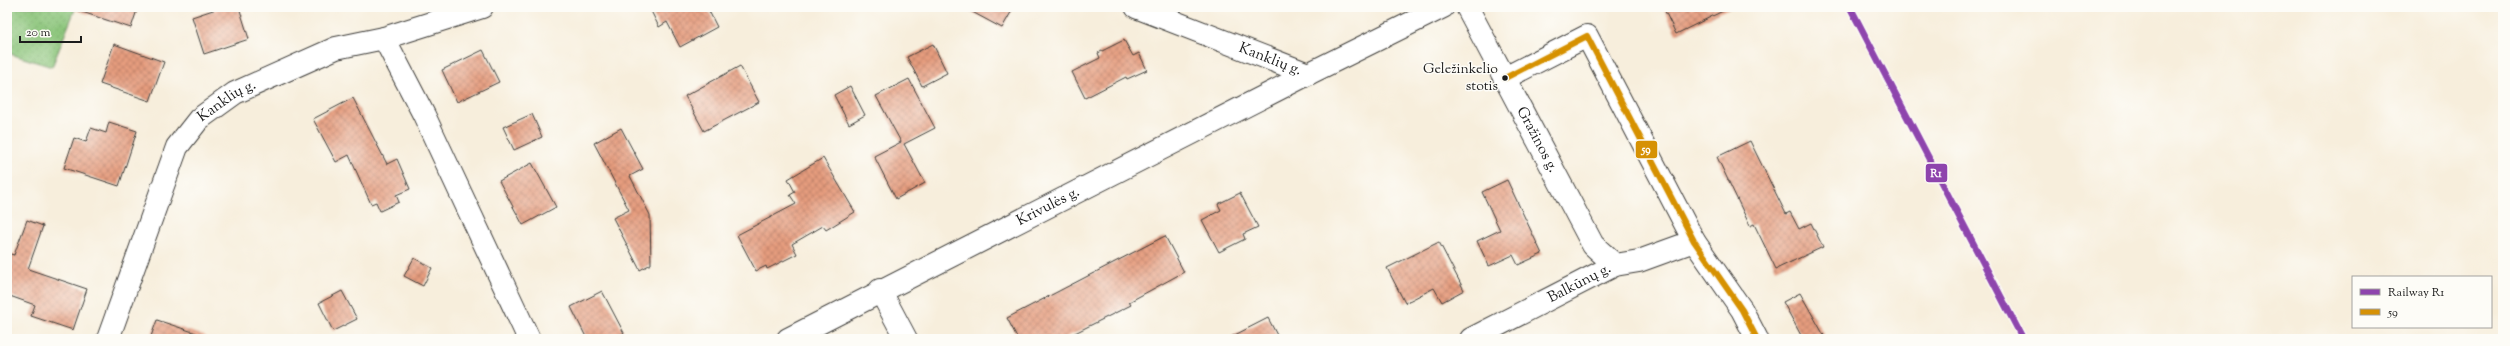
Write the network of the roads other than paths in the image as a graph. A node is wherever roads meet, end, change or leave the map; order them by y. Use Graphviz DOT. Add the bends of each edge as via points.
graph roads {
  1 [pos="482,7"];
  2 [pos="1136,7"];
  3 [pos="1443,7"];
  4 [pos="1467,7"];
  5 [pos="384,38"];
  6 [pos="1308,74"];
  7 [pos="1505,78"];
  8 [pos="1694,241"];
  9 [pos="1615,265"];
  10 [pos="880,290"];
  11 [pos="108,339"];
  12 [pos="529,339"];
  13 [pos="788,339"];
  14 [pos="906,339"];
  15 [pos="1471,339"];
  16 [pos="1757,339"];
  1 -- 5 [label="street, Kanklių g."];
  2 -- 6 [label="street, Kanklių g."];
  3 -- 6 [label="street, Kanklių g."];
  4 -- 7 [label="street, Gražinos g."];
  5 -- 11 [label="street, Kanklių g." via="336,48 235,93 199,119 177,147"];
  5 -- 12 [label="street" via="424,115"];
  6 -- 10 [label="street, Krivulės g."];
  7 -- 8 [label="street" via="1586,36"];
  7 -- 9 [label="street, Gražinos g." via="1593,245"];
  8 -- 9 [label="street, Balkūnų g." via="1639,261"];
  8 -- 16 [label="street" via="1742,310"];
  9 -- 15 [label="street, Balkūnų g."];
  10 -- 13 [label="street, Krivulės g."];
  10 -- 14 [label="street"];
}
